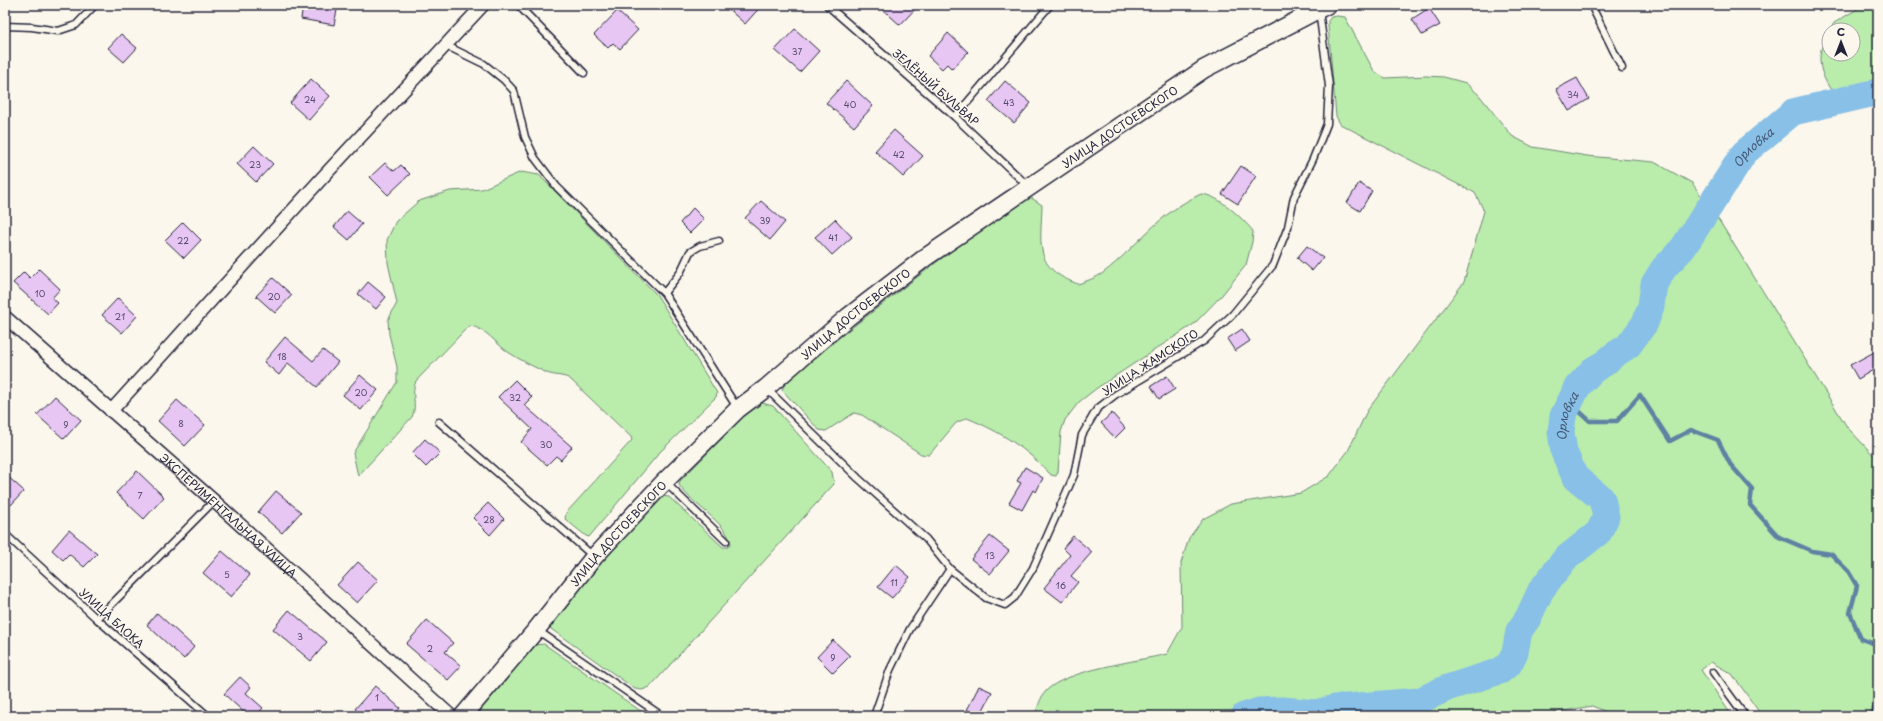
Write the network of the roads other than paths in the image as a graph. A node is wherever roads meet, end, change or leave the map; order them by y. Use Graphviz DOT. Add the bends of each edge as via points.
graph roads {
  1 [pos="95,5"];
  2 [pos="483,5"];
  3 [pos="518,5"];
  4 [pos="827,5"];
  5 [pos="1050,5"];
  6 [pos="1591,5"];
  7 [pos="1321,6"];
  8 [pos="5,26"];
  9 [pos="446,46"];
  10 [pos="1622,68"];
  11 [pos="584,73"];
  12 [pos="955,117"];
  13 [pos="1028,186"];
  14 [pos="719,241"];
  15 [pos="664,293"];
  16 [pos="5,317"];
  17 [pos="766,388"];
  18 [pos="738,409"];
  19 [pos="110,412"];
  20 [pos="439,422"];
  21 [pos="664,482"];
  22 [pos="214,501"];
  23 [pos="5,534"];
  24 [pos="726,541"];
  25 [pos="594,557"];
  26 [pos="950,569"];
  27 [pos="97,619"];
  28 [pos="536,630"];
  29 [pos="1714,672"];
  30 [pos="208,716"];
  31 [pos="451,716"];
  32 [pos="463,716"];
  33 [pos="662,716"];
  34 [pos="874,716"];
  35 [pos="1745,716"];
  1 -- 8 [label="lane" via="76,25 58,31"];
  2 -- 9 [label="street"];
  3 -- 11 [label="lane"];
  4 -- 12 [label="lane, ЗЕЛЁНЫЙ БУЛЬВАР"];
  5 -- 12 [label="lane"];
  6 -- 10 [label="lane"];
  7 -- 13 [label="main road, УЛИЦА ДОСТОЕВСКОГО" via="1204,69"];
  7 -- 26 [label="lane, УЛИЦА ЖАМСКОГО" via="1329,86 1327,124 1294,197 1288,227 1273,265 1233,314 1204,341 1115,395 1097,409 1082,435 1074,475 1033,568 1015,597 1005,605 986,598"];
  9 -- 15 [label="lane" via="484,64 514,91 525,137 535,158 557,187"];
  9 -- 19 [label="street"];
  12 -- 13 [label="lane, ЗЕЛЁНЫЙ БУЛЬВАР"];
  13 -- 17 [label="main road, УЛИЦА ДОСТОЕВСКОГО" via="926,257 848,316"];
  14 -- 15 [label="lane" via="700,246 690,252 680,273"];
  15 -- 18 [label="lane"];
  16 -- 19 [label="street, ЭКСПЕРИМЕНТАЛЬНАЯ УЛИЦА"];
  17 -- 18 [label="main road, УЛИЦА ДОСТОЕВСКОГО"];
  17 -- 26 [label="lane" via="858,478 926,539"];
  18 -- 21 [label="main road, УЛИЦА ДОСТОЕВСКОГО"];
  19 -- 22 [label="street, ЭКСПЕРИМЕНТАЛЬНАЯ УЛИЦА"];
  20 -- 25 [label="lane"];
  21 -- 24 [label="lane"];
  21 -- 25 [label="main road, УЛИЦА ДОСТОЕВСКОГО"];
  22 -- 27 [label="lane"];
  22 -- 31 [label="street, ЭКСПЕРИМЕНТАЛЬНАЯ УЛИЦА"];
  23 -- 27 [label="lane, УЛИЦА БЛОКА"];
  25 -- 28 [label="main road, УЛИЦА ДОСТОЕВСКОГО"];
  26 -- 34 [label="lane" via="910,629 890,670"];
  27 -- 30 [label="lane, УЛИЦА БЛОКА"];
  28 -- 32 [label="main road, УЛИЦА ДОСТОЕВСКОГО"];
  28 -- 33 [label="lane"];
  29 -- 35 [label="lane"];
}
